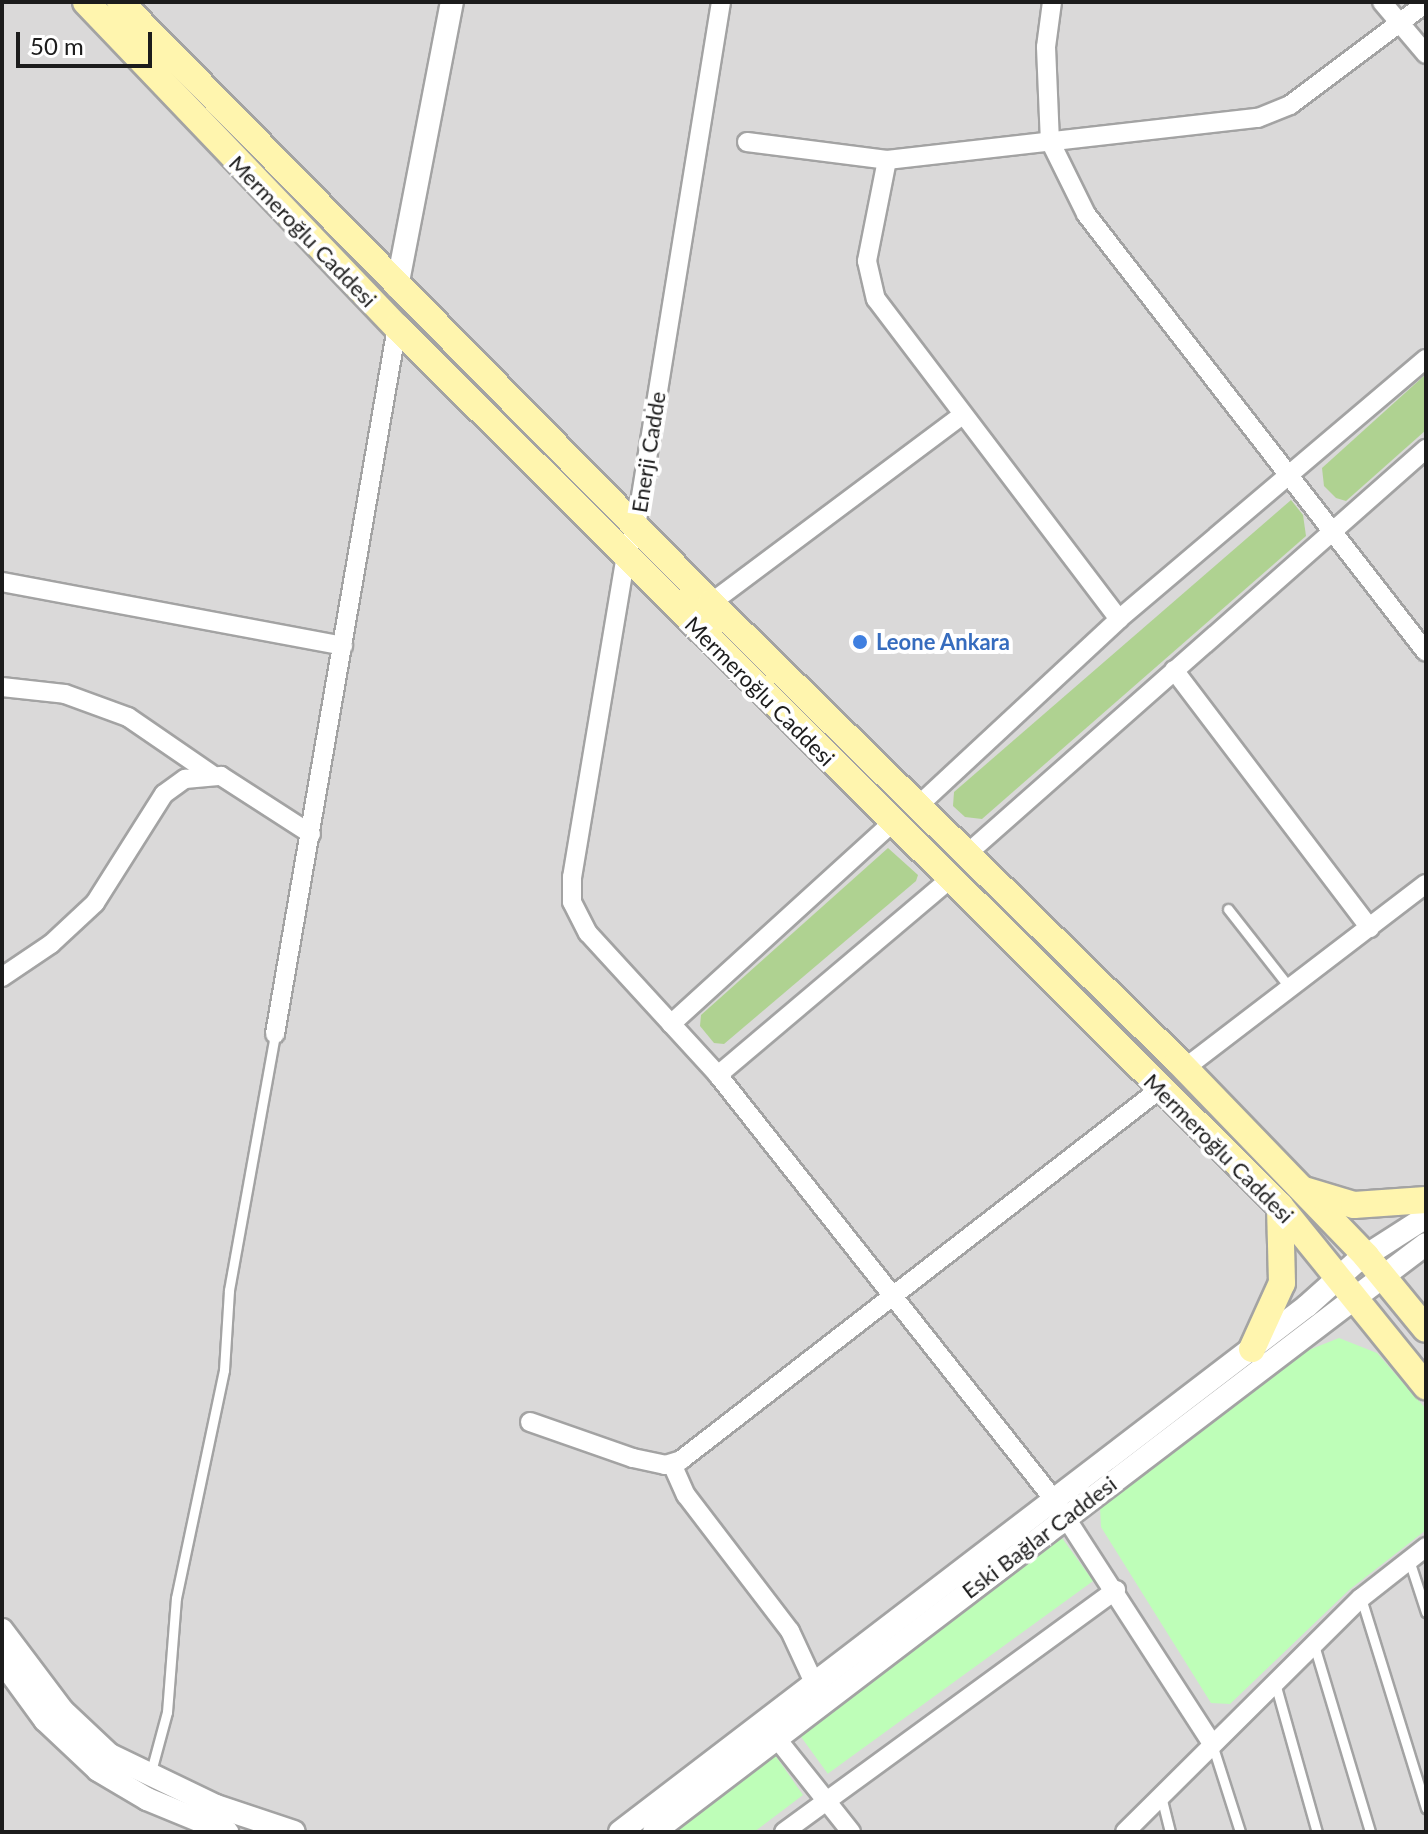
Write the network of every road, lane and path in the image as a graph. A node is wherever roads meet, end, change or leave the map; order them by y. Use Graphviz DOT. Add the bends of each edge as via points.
graph roads {
  1 [pos="86,2"];
  2 [pos="120,2"];
  3 [pos="452,2"];
  4 [pos="721,2"];
  5 [pos="1052,2"];
  6 [pos="1382,2"];
  7 [pos="1426,3"];
  8 [pos="1400,23"];
  9 [pos="1426,54"];
  10 [pos="1050,141"];
  11 [pos="747,142"];
  12 [pos="887,160"];
  13 [pos="397,287"];
  14 [pos="397,327"];
  15 [pos="1426,359"];
  16 [pos="961,416"];
  17 [pos="1426,449"];
  18 [pos="1287,477"];
  19 [pos="636,527"];
  20 [pos="1332,535"];
  21 [pos="626,555"];
  22 [pos="2,582"];
  23 [pos="711,603"];
  24 [pos="1119,619"];
  25 [pos="343,646"];
  26 [pos="1426,652"];
  27 [pos="1174,670"];
  28 [pos="2,687"];
  29 [pos="211,774"];
  30 [pos="919,805"];
  31 [pos="891,824"];
  32 [pos="311,834"];
  33 [pos="968,853"];
  34 [pos="949,880"];
  35 [pos="1426,884"];
  36 [pos="1228,909"];
  37 [pos="1370,928"];
  38 [pos="2,977"];
  39 [pos="1290,988"];
  40 [pos="671,1024"];
  41 [pos="275,1034"];
  42 [pos="1185,1068"];
  43 [pos="718,1075"];
  44 [pos="1160,1089"];
  45 [pos="1302,1190"];
  46 [pos="1426,1200"];
  47 [pos="1280,1206"];
  48 [pos="1426,1217"];
  49 [pos="1426,1244"];
  50 [pos="1366,1256"];
  51 [pos="1385,1278"];
  52 [pos="1336,1280"];
  53 [pos="894,1294"];
  54 [pos="1353,1302"];
  55 [pos="1426,1329"];
  56 [pos="1252,1349"];
  57 [pos="1426,1386"];
  58 [pos="530,1422"];
  59 [pos="672,1464"];
  60 [pos="1061,1508"];
  61 [pos="1426,1547"];
  62 [pos="1409,1560"];
  63 [pos="1116,1590"];
  64 [pos="1361,1598"];
  65 [pos="1426,1612"];
  66 [pos="2,1630"];
  67 [pos="1314,1645"];
  68 [pos="2,1661"];
  69 [pos="1275,1683"];
  70 [pos="816,1687"];
  71 [pos="772,1732"];
  72 [pos="1212,1744"];
  73 [pos="149,1778"];
  74 [pos="1161,1794"];
  75 [pos="827,1801"];
  76 [pos="1426,1808"];
  77 [pos="227,1832"];
  78 [pos="294,1832"];
  79 [pos="620,1832"];
  80 [pos="654,1832"];
  81 [pos="784,1832"];
  82 [pos="851,1832"];
  83 [pos="1125,1832"];
  84 [pos="1170,1832"];
  85 [pos="1240,1832"];
  86 [pos="1317,1832"];
  87 [pos="1370,1832"];
  1 -- 14 [label="main road, Mermeroğlu Caddesi"];
  2 -- 13 [label="main road, Mermeroğlu Caddesi"];
  3 -- 13 [label="street"];
  4 -- 19 [label="street, Enerji Cadde"];
  5 -- 10 [label="street" via="1045,78"];
  6 -- 8 [label="street"];
  7 -- 8 [label="street"];
  8 -- 9 [label="street"];
  8 -- 10 [label="street" via="1290,105 1258,118"];
  10 -- 12 [label="street"];
  10 -- 18 [label="street" via="1086,214"];
  11 -- 12 [label="street"];
  12 -- 16 [label="street" via="870,228 870,282 894,327"];
  13 -- 19 [label="main road, Mermeroğlu Caddesi"];
  14 -- 21 [label="main road, Mermeroğlu Caddesi"];
  14 -- 25 [label="street"];
  15 -- 18 [label="street"];
  16 -- 23 [label="street"];
  16 -- 24 [label="street"];
  17 -- 20 [label="street"];
  18 -- 20 [label="street"];
  18 -- 24 [label="street"];
  19 -- 21 [label="street, Enerji Cadde"];
  19 -- 23 [label="main road, Mermeroğlu Caddesi"];
  20 -- 26 [label="street"];
  20 -- 27 [label="street"];
  21 -- 31 [label="main road, Mermeroğlu Caddesi"];
  21 -- 40 [label="street, Enerji Cadde" via="572,902 588,933"];
  22 -- 25 [label="street"];
  23 -- 30 [label="main road, Mermeroğlu Caddesi"];
  24 -- 30 [label="street"];
  25 -- 32 [label="street"];
  27 -- 33 [label="street"];
  27 -- 37 [label="street"];
  28 -- 29 [label="street" via="65,694 128,717"];
  29 -- 32 [label="street"];
  29 -- 38 [label="street" via="172,786 95,903 51,944"];
  30 -- 33 [label="main road, Mermeroğlu Caddesi"];
  31 -- 34 [label="main road, Mermeroğlu Caddesi"];
  31 -- 40 [label="street"];
  32 -- 41 [label="street"];
  33 -- 42 [label="main road, Mermeroğlu Caddesi"];
  34 -- 43 [label="street"];
  34 -- 44 [label="main road, Mermeroğlu Caddesi"];
  35 -- 37 [label="street"];
  36 -- 39 [label="lane"];
  37 -- 39 [label="street"];
  39 -- 42 [label="street"];
  40 -- 43 [label="street"];
  41 -- 73 [label="lane" via="229,1290 224,1370 176,1598 167,1712"];
  42 -- 45 [label="main road, Mermeroğlu Caddesi"];
  43 -- 53 [label="street"];
  44 -- 47 [label="main road, Mermeroğlu Caddesi"];
  44 -- 53 [label="street"];
  45 -- 46 [label="main road" via="1354,1205"];
  45 -- 50 [label="main road, Mermeroğlu Caddesi"];
  47 -- 52 [label="main road, Mermeroğlu Caddesi"];
  47 -- 56 [label="main road" via="1282,1283"];
  48 -- 50 [label="street, Eski Bağlar Caddesi"];
  49 -- 51 [label="street, Eski Bağlar Caddesi"];
  50 -- 51 [label="main road, Mermeroğlu Caddesi"];
  50 -- 52 [label="street, Eski Bağlar Caddesi"];
  51 -- 54 [label="street, Eski Bağlar Caddesi"];
  51 -- 55 [label="main road, Mermeroğlu Caddesi"];
  52 -- 54 [label="main road, Mermeroğlu Caddesi"];
  52 -- 56 [label="street, Eski Bağlar Caddesi"];
  53 -- 59 [label="street" via="712,1440"];
  53 -- 60 [label="street"];
  54 -- 57 [label="main road, Mermeroğlu Caddesi"];
  54 -- 60 [label="street, Eski Bağlar Caddesi"];
  56 -- 60 [label="street, Eski Bağlar Caddesi"];
  58 -- 59 [label="street" via="633,1458"];
  59 -- 70 [label="street" via="686,1495 790,1631"];
  60 -- 63 [label="street"];
  60 -- 70 [label="street, Eski Bağlar Caddesi"];
  60 -- 71 [label="street, Eski Bağlar Caddesi"];
  61 -- 62 [label="street"];
  62 -- 64 [label="street"];
  62 -- 65 [label="lane"];
  63 -- 72 [label="street"];
  63 -- 75 [label="street"];
  64 -- 67 [label="street"];
  64 -- 76 [label="lane"];
  66 -- 73 [label="street" via="78,1726 110,1755"];
  67 -- 69 [label="street"];
  67 -- 87 [label="lane"];
  68 -- 77 [label="street" via="45,1720 98,1770 147,1799"];
  69 -- 72 [label="street"];
  69 -- 86 [label="lane"];
  70 -- 71 [label="street, Eski Bağlar Caddesi"];
  71 -- 75 [label="street"];
  71 -- 79 [label="street, Eski Bağlar Caddesi"];
  71 -- 80 [label="street, Eski Bağlar Caddesi"];
  72 -- 74 [label="street"];
  72 -- 85 [label="lane"];
  73 -- 78 [label="street"];
  74 -- 83 [label="street"];
  74 -- 84 [label="lane"];
  75 -- 81 [label="street"];
  75 -- 82 [label="street"];
}
